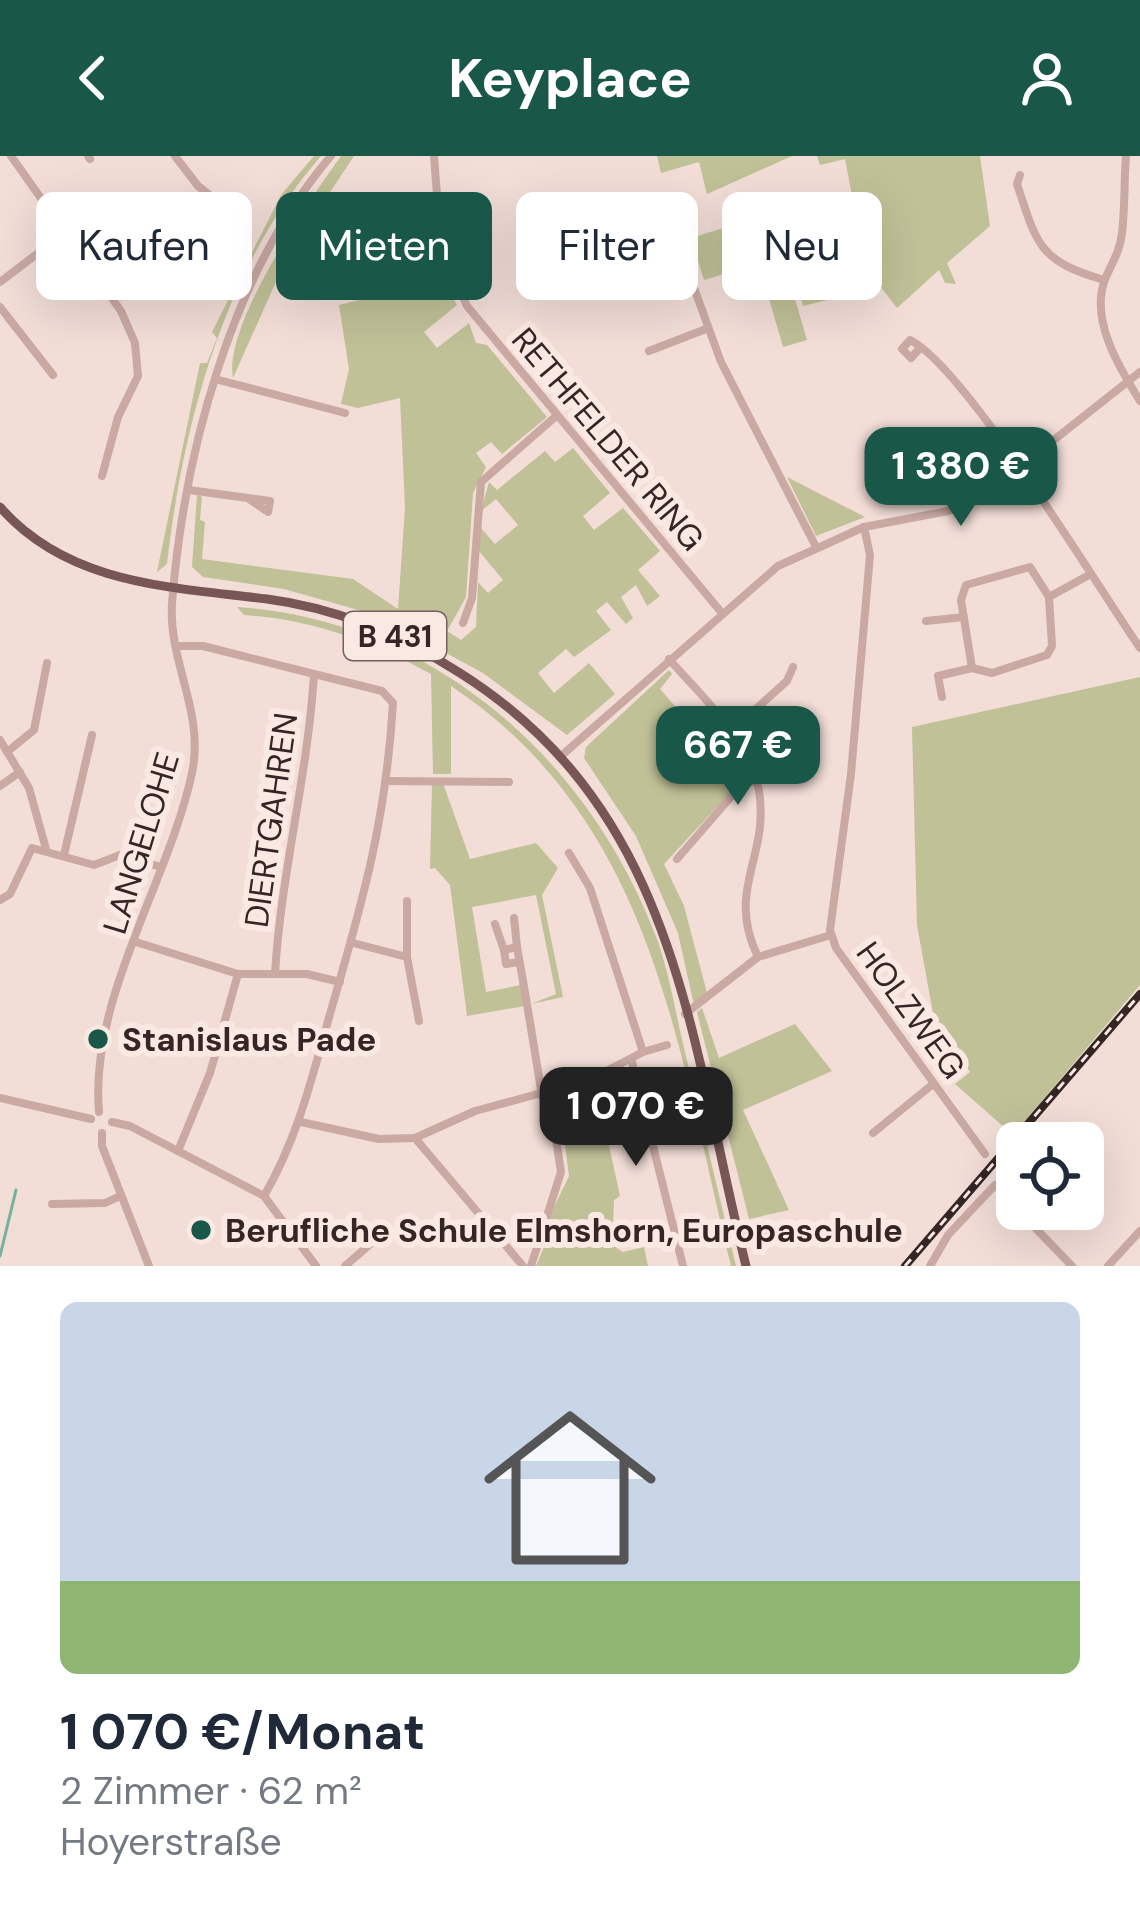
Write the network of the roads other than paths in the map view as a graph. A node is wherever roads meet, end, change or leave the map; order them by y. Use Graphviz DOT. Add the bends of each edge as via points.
graph roads {
  1 [pos="11,156"];
  2 [pos="175,156"];
  3 [pos="331,156"];
  4 [pos="434,156"];
  5 [pos="1126,156"];
  6 [pos="1020,175"];
  7 [pos="206,192"];
  8 [pos="435,192"];
  9 [pos="36,195"];
  10 [pos="36,255"];
  11 [pos="1104,280"];
  12 [pos="0,282"];
  13 [pos="112,300"];
  14 [pos="465,300"];
  15 [pos="696,300"];
  16 [pos="0,308"];
  17 [pos="706,329"];
  18 [pos="920,348"];
  19 [pos="649,351"];
  20 [pos="1140,372"];
  21 [pos="53,375"];
  22 [pos="215,379"];
  23 [pos="1126,384"];
  24 [pos="1140,401"];
  25 [pos="345,412"];
  26 [pos="555,417"];
  27 [pos="1018,471"];
  28 [pos="102,476"];
  29 [pos="189,490"];
  30 [pos="249,499"];
  31 [pos="0,507"];
  32 [pos="864,527"];
  33 [pos="815,545"];
  34 [pos="1089,575"];
  35 [pos="176,586"];
  36 [pos="1049,597"];
  37 [pos="721,612"];
  38 [pos="964,617"];
  39 [pos="926,621"];
  40 [pos="463,623"];
  41 [pos="179,646"];
  42 [pos="1140,648"];
  43 [pos="669,659"];
  44 [pos="47,663"];
  45 [pos="794,667"];
  46 [pos="972,668"];
  47 [pos="314,674"];
  48 [pos="942,697"];
  49 [pos="730,732"];
  50 [pos="92,735"];
  51 [pos="0,740"];
  52 [pos="8,752"];
  53 [pos="561,756"];
  54 [pos="20,772"];
  55 [pos="388,781"];
  56 [pos="757,781"];
  57 [pos="509,782"];
  58 [pos="0,786"];
  59 [pos="46,849"];
  60 [pos="569,853"];
  61 [pos="64,855"];
  62 [pos="677,859"];
  63 [pos="161,867"];
  64 [pos="0,900"];
  65 [pos="406,901"];
  66 [pos="514,918"];
  67 [pos="495,924"];
  68 [pos="831,935"];
  69 [pos="136,942"];
  70 [pos="353,943"];
  71 [pos="517,947"];
  72 [pos="504,950"];
  73 [pos="758,957"];
  74 [pos="407,958"];
  75 [pos="520,962"];
  76 [pos="238,974"];
  77 [pos="275,974"];
  78 [pos="340,982"];
  79 [pos="685,1014"];
  80 [pos="419,1021"];
  81 [pos="668,1046"];
  82 [pos="643,1052"];
  83 [pos="632,1062"];
  84 [pos="933,1084"];
  85 [pos="546,1095"];
  86 [pos="0,1098"];
  87 [pos="96,1111"];
  88 [pos="81,1114"];
  89 [pos="112,1122"];
  90 [pos="301,1122"];
  91 [pos="102,1133"];
  92 [pos="873,1133"];
  93 [pos="416,1138"];
  94 [pos="178,1151"];
  95 [pos="985,1154"];
  96 [pos="996,1186"];
  97 [pos="121,1196"];
  98 [pos="265,1196"];
  99 [pos="52,1204"];
  100 [pos="1037,1230"];
  101 [pos="1140,1231"];
  102 [pos="382,1234"];
  103 [pos="149,1266"];
  104 [pos="316,1266"];
  105 [pos="345,1266"];
  106 [pos="527,1266"];
  107 [pos="683,1266"];
  108 [pos="746,1266"];
  109 [pos="930,1266"];
  110 [pos="1072,1266"];
  111 [pos="1108,1266"];
  1 -- 9 [label="street"];
  2 -- 7 [label="street"];
  3 -- 22 [label="street, LANGELOHE" via="271,247"];
  4 -- 8 [label="street, RETHFELDER RING"];
  5 -- 11 [label="street" via="1122,232"];
  6 -- 11 [label="street" via="1044,254"];
  10 -- 12 [label="street"];
  11 -- 23 [label="street" via="1108,339"];
  13 -- 28 [label="street" via="138,356 138,376"];
  14 -- 26 [label="street, RETHFELDER RING"];
  15 -- 17 [label="street"];
  16 -- 21 [label="street"];
  17 -- 19 [label="street"];
  17 -- 33 [label="street"];
  18 -- 27 [label="street"];
  20 -- 23 [label="street"];
  22 -- 25 [label="street"];
  22 -- 29 [label="street, LANGELOHE"];
  23 -- 24 [label="street"];
  23 -- 27 [label="street"];
  26 -- 37 [label="street, RETHFELDER RING"];
  26 -- 40 [label="street" via="482,482"];
  27 -- 32 [label="street" via="948,511"];
  27 -- 34 [label="street"];
  29 -- 30 [label="street"];
  29 -- 35 [label="street, LANGELOHE"];
  31 -- 35 [label="main road, B 431" via="77,565"];
  32 -- 33 [label="street"];
  32 -- 68 [label="street, HOLZWEG" via="870,555"];
  33 -- 37 [label="street"];
  34 -- 36 [label="street"];
  34 -- 42 [label="street"];
  35 -- 41 [label="street, LANGELOHE"];
  35 -- 53 [label="main road, B 431" via="306,606 381,629 494,695"];
  36 -- 38 [label="street" via="1034,568 1011,570 966,585"];
  36 -- 46 [label="street" via="1050,652 992,674"];
  37 -- 43 [label="street"];
  38 -- 39 [label="street"];
  38 -- 46 [label="street"];
  41 -- 47 [label="street"];
  41 -- 63 [label="street, LANGELOHE" via="196,749"];
  43 -- 49 [label="street"];
  43 -- 53 [label="street"];
  44 -- 52 [label="street" via="34,730"];
  45 -- 49 [label="street"];
  46 -- 48 [label="street" via="938,676"];
  47 -- 55 [label="street" via="388,695"];
  47 -- 77 [label="street, DIERTGAHREN"];
  49 -- 56 [label="street"];
  50 -- 61 [label="street"];
  51 -- 52 [label="street"];
  52 -- 54 [label="street"];
  53 -- 79 [label="main road, B 431" via="633,856 666,933"];
  54 -- 58 [label="street"];
  54 -- 59 [label="street"];
  55 -- 57 [label="street"];
  55 -- 70 [label="street"];
  56 -- 62 [label="street" via="743,783"];
  56 -- 73 [label="street" via="758,834 742,913"];
  59 -- 61 [label="street"];
  59 -- 64 [label="street" via="29,850"];
  60 -- 82 [label="street" via="590,889"];
  61 -- 63 [label="street" via="94,865 120,855"];
  63 -- 69 [label="street, LANGELOHE"];
  65 -- 74 [label="street"];
  66 -- 71 [label="street"];
  67 -- 72 [label="street"];
  68 -- 73 [label="street"];
  68 -- 84 [label="street, HOLZWEG"];
  69 -- 76 [label="street"];
  69 -- 87 [label="street, LANGELOHE" via="106,1028"];
  70 -- 74 [label="street"];
  70 -- 78 [label="street"];
  71 -- 72 [label="street"];
  71 -- 75 [label="street"];
  72 -- 75 [label="street" via="506,964"];
  73 -- 79 [label="street"];
  74 -- 80 [label="street"];
  75 -- 85 [label="street"];
  76 -- 77 [label="street"];
  76 -- 94 [label="street" via="211,1073"];
  77 -- 78 [label="street"];
  78 -- 90 [label="street"];
  79 -- 108 [label="main road, B 431"];
  81 -- 82 [label="street"];
  82 -- 83 [label="street"];
  83 -- 85 [label="street"];
  83 -- 107 [label="street"];
  84 -- 92 [label="street"];
  84 -- 95 [label="street, HOLZWEG"];
  85 -- 93 [label="street" via="475,1112"];
  85 -- 106 [label="street" via="561,1172"];
  86 -- 88 [label="street"];
  87 -- 88 [label="street"];
  87 -- 88 [label="street"];
  87 -- 89 [label="street"];
  87 -- 91 [label="street" via="93,1129"];
  89 -- 91 [label="street"];
  89 -- 94 [label="street"];
  90 -- 93 [label="street" via="379,1139"];
  90 -- 98 [label="street"];
  91 -- 97 [label="street"];
  93 -- 106 [label="street"];
  94 -- 98 [label="street"];
  96 -- 109 [label="street"];
  97 -- 99 [label="street"];
  97 -- 103 [label="street"];
  98 -- 104 [label="street"];
  100 -- 110 [label="street"];
  101 -- 111 [label="street"];
  102 -- 105 [label="street"];
}
